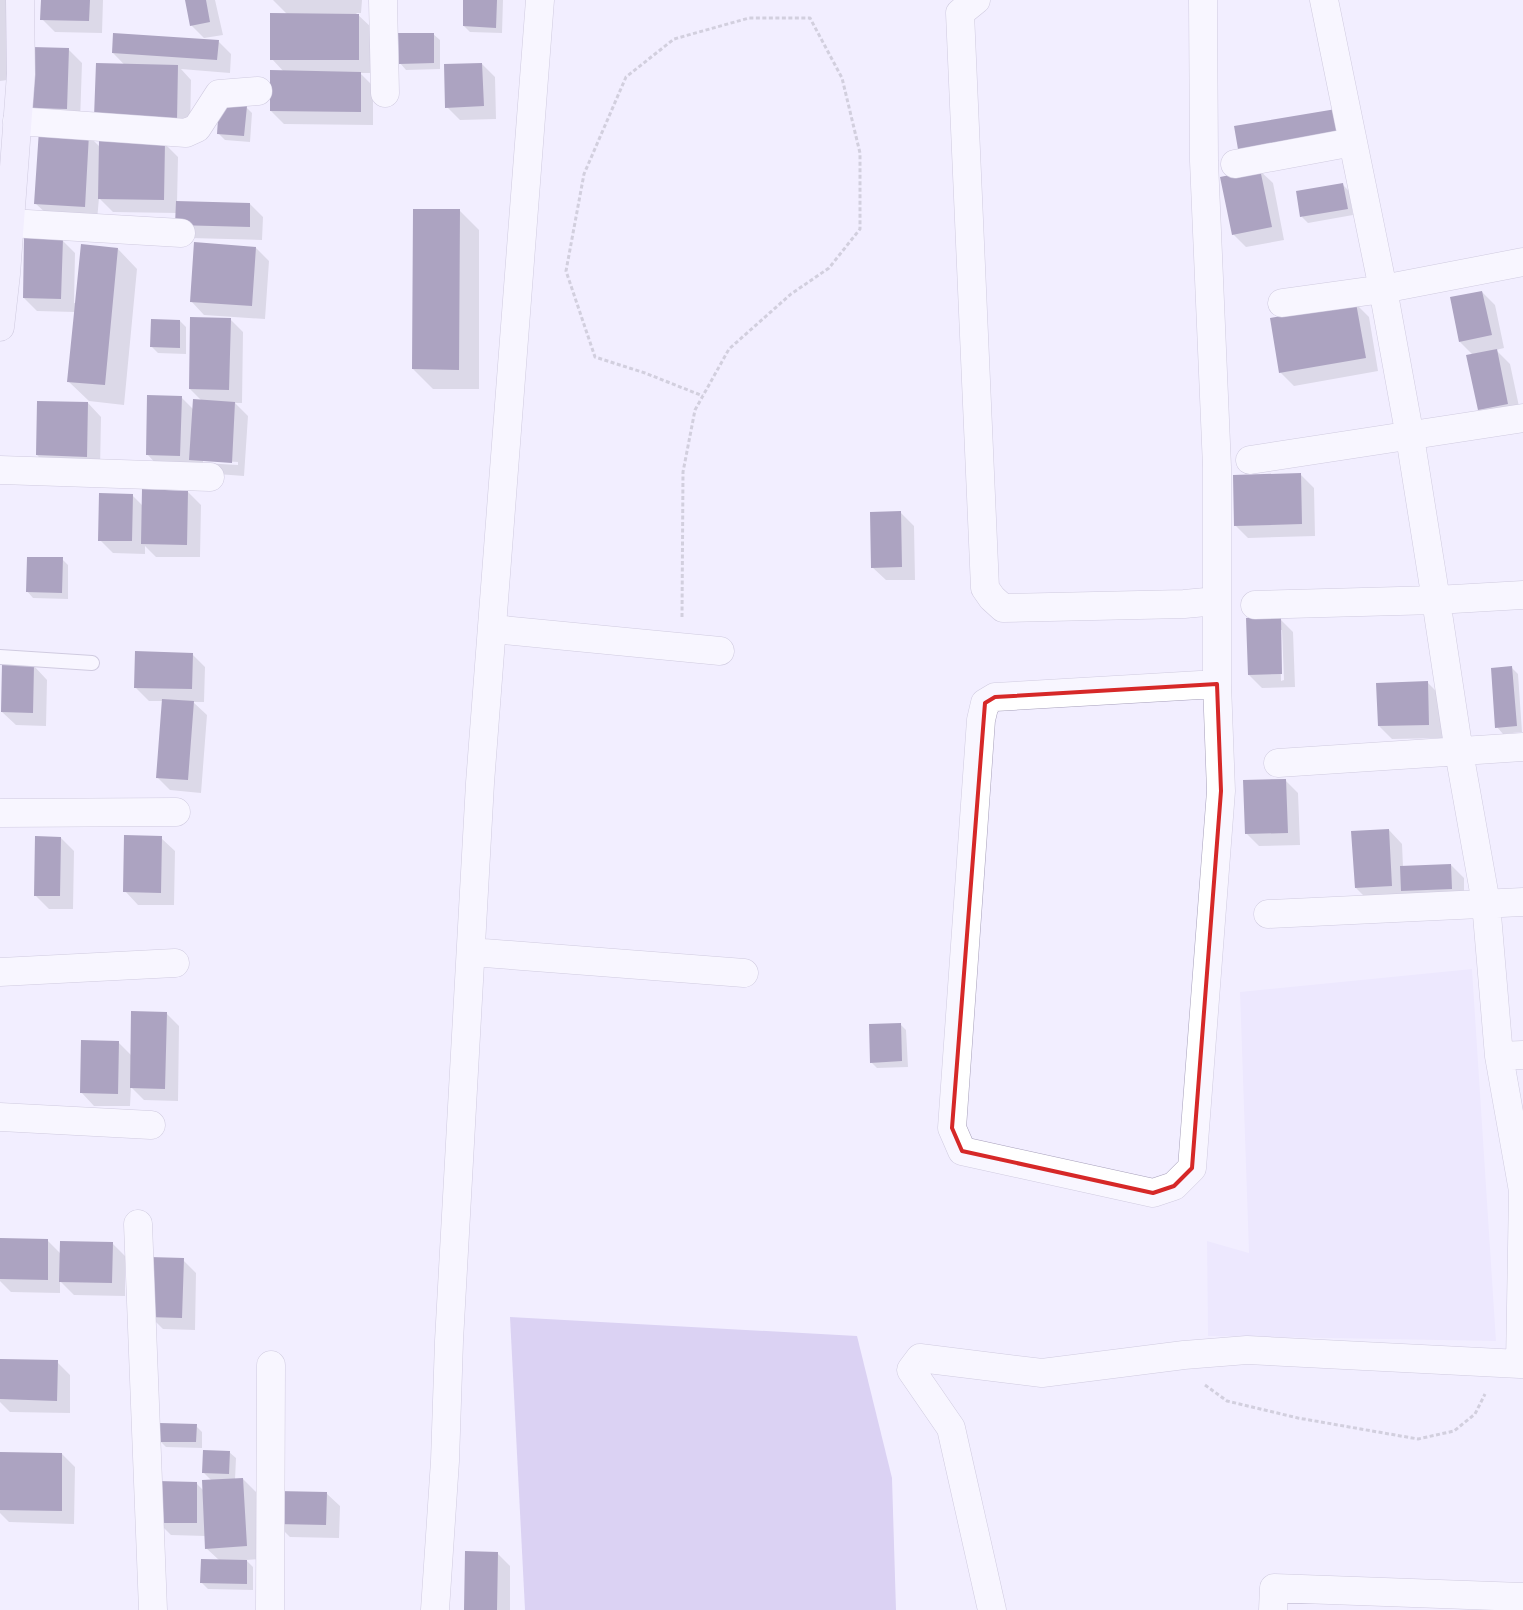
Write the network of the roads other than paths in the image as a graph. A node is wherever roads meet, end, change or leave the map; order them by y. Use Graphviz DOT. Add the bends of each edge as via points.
graph roads {
  1 [pos="20,0"];
  2 [pos="383,0"];
  3 [pos="540,0"];
  4 [pos="976,0"];
  5 [pos="1203,0"];
  6 [pos="1324,0"];
  7 [pos="258,91"];
  8 [pos="385,93"];
  9 [pos="12,112"];
  10 [pos="1353,142"];
  11 [pos="1235,164"];
  12 [pos="10,223"];
  13 [pos="181,233"];
  14 [pos="4,253"];
  15 [pos="1523,262"];
  16 [pos="1383,289"];
  17 [pos="1282,303"];
  18 [pos="0,327"];
  19 [pos="1523,418"];
  20 [pos="1410,437"];
  21 [pos="1250,460"];
  22 [pos="0,470"];
  23 [pos="210,477"];
  24 [pos="1523,595"];
  25 [pos="1436,600"];
  26 [pos="1218,601"];
  27 [pos="1255,605"];
  28 [pos="492,629"];
  29 [pos="720,651"];
  30 [pos="0,656"];
  31 [pos="92,663"];
  32 [pos="1217,684"];
  33 [pos="1523,747"];
  34 [pos="1458,752"];
  35 [pos="1278,763"];
  36 [pos="176,812"];
  37 [pos="0,813"];
  38 [pos="1523,902"];
  39 [pos="1486,903"];
  40 [pos="1268,914"];
  41 [pos="471,952"];
  42 [pos="175,962"];
  43 [pos="0,972"];
  44 [pos="744,973"];
  45 [pos="1511,1056"];
  46 [pos="0,1117"];
  47 [pos="151,1125"];
  48 [pos="1521,1175"];
  49 [pos="138,1224"];
  50 [pos="1522,1266"];
  51 [pos="1514,1364"];
  52 [pos="271,1365"];
  53 [pos="1523,1597"];
  54 [pos="153,1610"];
  55 [pos="270,1610"];
  56 [pos="435,1610"];
  57 [pos="992,1610"];
  58 [pos="1273,1610"];
  1 -- 9 [label="street" via="21,74"];
  2 -- 8 [label="street"];
  3 -- 28 [label="street"];
  4 -- 26 [label="street" via="960,13 985,588 1003,608"];
  5 -- 26 [label="street" via="1204,161 1217,467"];
  6 -- 10 [label="street"];
  7 -- 9 [label="street" via="219,94 197,128 186,133"];
  9 -- 12 [label="street"];
  10 -- 11 [label="street"];
  10 -- 16 [label="street"];
  12 -- 13 [label="street"];
  12 -- 14 [label="street"];
  14 -- 18 [label="street"];
  15 -- 16 [label="street"];
  16 -- 17 [label="street"];
  16 -- 20 [label="street"];
  19 -- 20 [label="street"];
  20 -- 21 [label="street"];
  20 -- 25 [label="street"];
  22 -- 23 [label="street"];
  24 -- 25 [label="street"];
  25 -- 27 [label="street"];
  25 -- 34 [label="street"];
  26 -- 32 [label="street"];
  28 -- 29 [label="street"];
  28 -- 41 [label="street"];
  30 -- 31 [label="lane"];
  32 -- 32 [label="street" via="995,697 985,703 981,720 952,1128 962,1152 1153,1193 1174,1186 1192,1168 1221,791"];
  33 -- 34 [label="street"];
  34 -- 35 [label="street"];
  34 -- 39 [label="street"];
  36 -- 37 [label="street"];
  38 -- 39 [label="street"];
  39 -- 40 [label="street"];
  39 -- 45 [label="street"];
  41 -- 44 [label="street"];
  41 -- 56 [label="street"];
  42 -- 43 [label="street"];
  45 -- 48 [label="street"];
  46 -- 47 [label="street"];
  48 -- 50 [label="street"];
  49 -- 54 [label="street"];
  50 -- 51 [label="street"];
  51 -- 57 [label="street" via="1247,1350 1042,1373 920,1358 911,1370 952,1428"];
  52 -- 55 [label="street"];
  53 -- 58 [label="street" via="1274,1588"];
}
